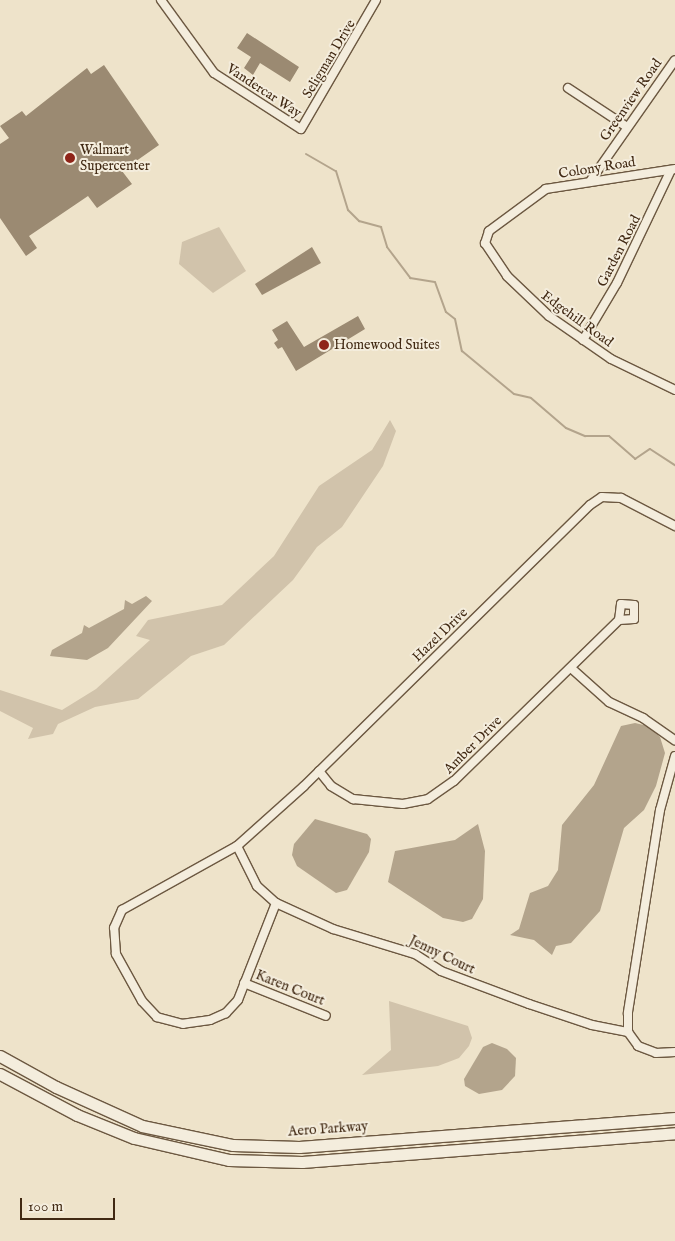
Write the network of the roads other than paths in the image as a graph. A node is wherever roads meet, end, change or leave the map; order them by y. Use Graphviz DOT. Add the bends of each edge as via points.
graph roads {
  1 [pos="161,0"];
  2 [pos="376,0"];
  3 [pos="675,60"];
  4 [pos="568,88"];
  5 [pos="627,128"];
  6 [pos="301,129"];
  7 [pos="673,170"];
  8 [pos="591,180"];
  9 [pos="485,243"];
  10 [pos="583,340"];
  11 [pos="675,390"];
  12 [pos="675,526"];
  13 [pos="620,620"];
  14 [pos="571,668"];
  15 [pos="675,740"];
  16 [pos="675,756"];
  17 [pos="319,771"];
  18 [pos="237,846"];
  19 [pos="276,904"];
  20 [pos="244,983"];
  21 [pos="326,1016"];
  22 [pos="628,1032"];
  23 [pos="675,1052"];
  24 [pos="0,1056"];
  25 [pos="0,1074"];
  26 [pos="675,1118"];
  27 [pos="675,1133"];
  1 -- 6 [label="street, Vandercar Way" via="214,74"];
  2 -- 6 [label="street, Seligman Drive"];
  3 -- 5 [label="street, Greenview Road"];
  4 -- 5 [label="street"];
  5 -- 8 [label="street, Greenview Road"];
  7 -- 8 [label="street, Colony Road"];
  7 -- 10 [label="street, Garden Road" via="617,283"];
  8 -- 9 [label="street, Colony Road" via="546,189 489,231"];
  9 -- 10 [label="street, Edgehill Road" via="494,260 528,298"];
  10 -- 11 [label="street, Edgehill Road" via="626,367"];
  12 -- 17 [label="street, Hazel Drive" via="621,498 602,497 590,505"];
  13 -- 14 [label="street, Amber Drive"];
  14 -- 15 [label="street" via="609,702 643,718"];
  14 -- 17 [label="street, Amber Drive" via="454,781 428,799 403,804 353,799 330,786"];
  16 -- 22 [label="street" via="669,767 644,904"];
  17 -- 18 [label="street, Hazel Drive"];
  18 -- 19 [label="street" via="257,886"];
  18 -- 20 [label="street, Hazel Drive" via="133,902 117,918 112,940 116,954 142,1001 166,1021 183,1024 218,1017 233,1007"];
  19 -- 20 [label="street, Hazel Drive"];
  19 -- 22 [label="street, Jenny Court" via="333,929 415,954 441,971 530,1004 592,1025"];
  20 -- 21 [label="street, Karen Court"];
  22 -- 23 [label="street" via="646,1050"];
  24 -- 26 [label="main road, Aero Parkway" via="70,1094 142,1126 233,1146 299,1147"];
  25 -- 27 [label="main road" via="77,1115 126,1134 163,1147 229,1160 302,1162"];
}
